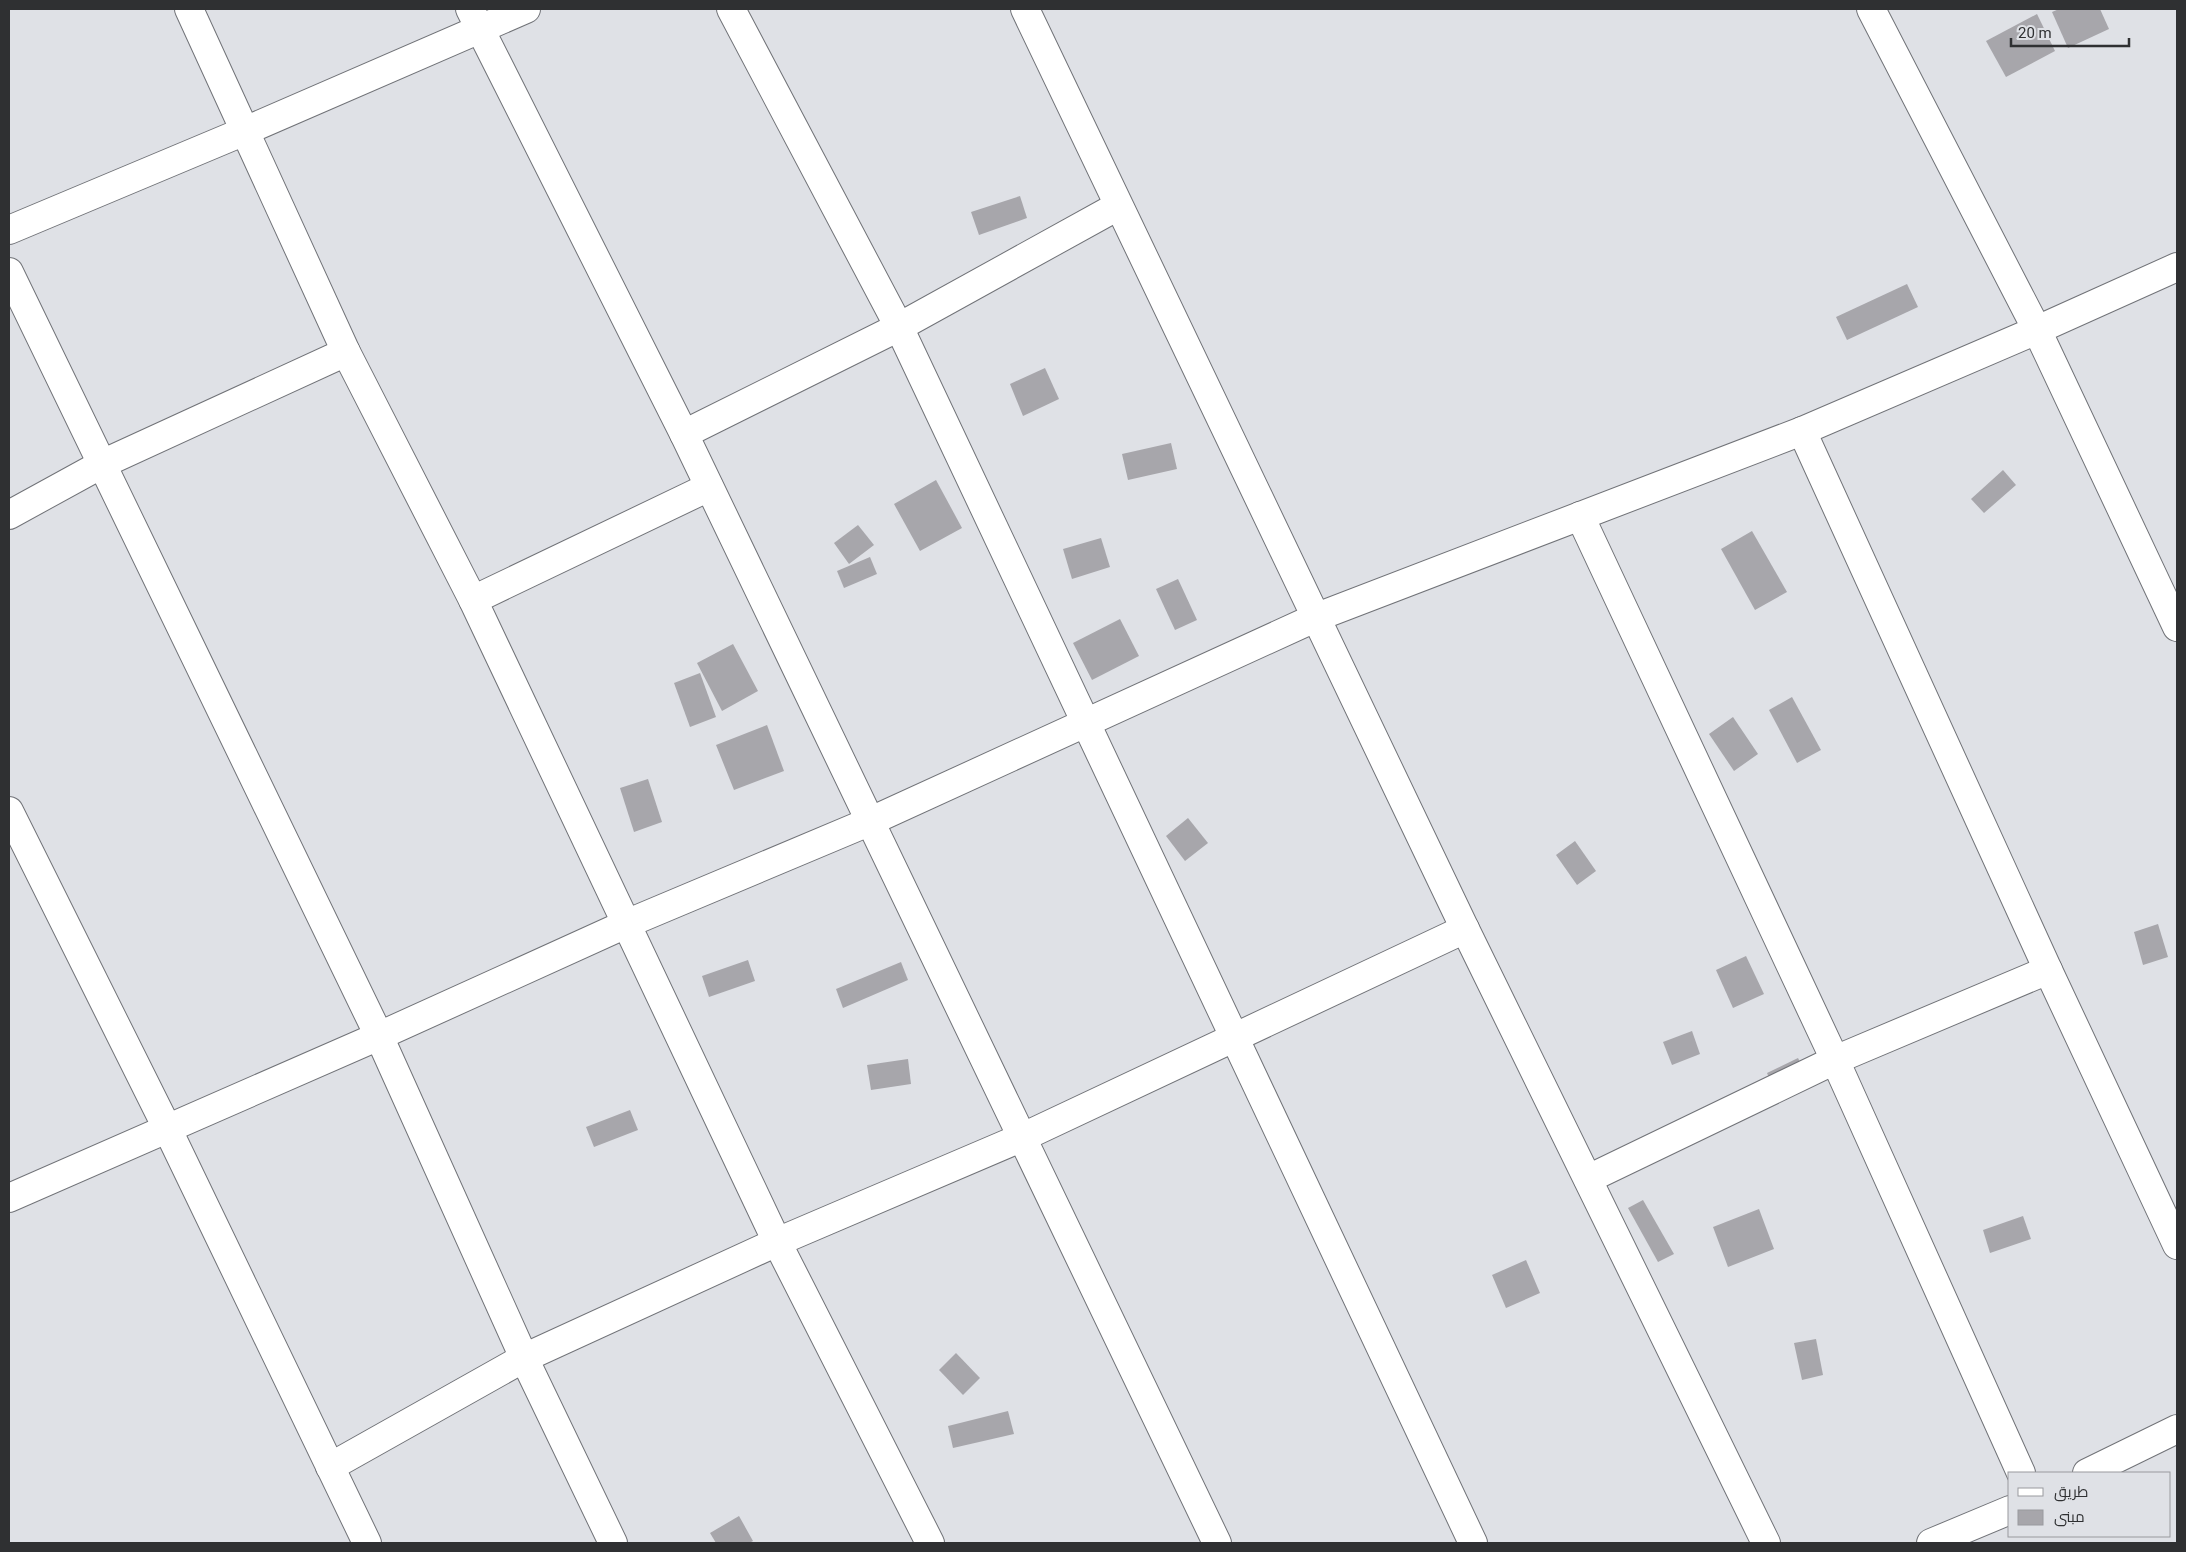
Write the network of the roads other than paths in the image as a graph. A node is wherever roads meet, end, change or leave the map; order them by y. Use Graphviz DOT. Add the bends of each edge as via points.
graph roads {
  1 [pos="189,9"];
  2 [pos="526,9"];
  3 [pos="731,9"];
  4 [pos="1025,9"];
  5 [pos="1871,9"];
  6 [pos="475,18"];
  7 [pos="245,131"];
  8 [pos="1118,206"];
  9 [pos="9,230"];
  10 [pos="2177,266"];
  11 [pos="9,272"];
  12 [pos="899,327"];
  13 [pos="2037,330"];
  14 [pos="346,352"];
  15 [pos="1802,431"];
  16 [pos="684,434"];
  17 [pos="102,464"];
  18 [pos="709,487"];
  19 [pos="9,515"];
  20 [pos="1580,516"];
  21 [pos="473,600"];
  22 [pos="1317,617"];
  23 [pos="2177,626"];
  24 [pos="1085,722"];
  25 [pos="9,811"];
  26 [pos="871,821"];
  27 [pos="626,924"];
  28 [pos="1465,929"];
  29 [pos="2048,970"];
  30 [pos="379,1036"];
  31 [pos="1234,1036"];
  32 [pos="1835,1060"];
  33 [pos="168,1130"];
  34 [pos="1023,1137"];
  35 [pos="1588,1178"];
  36 [pos="9,1198"];
  37 [pos="777,1242"];
  38 [pos="2177,1245"];
  39 [pos="524,1358"];
  40 [pos="2177,1429"];
  41 [pos="330,1467"];
  42 [pos="2021,1472"];
  43 [pos="2089,1472"];
  44 [pos="2008,1511"];
  45 [pos="367,1543"];
  46 [pos="613,1543"];
  47 [pos="930,1543"];
  48 [pos="1217,1543"];
  49 [pos="1473,1543"];
  50 [pos="1766,1543"];
  51 [pos="1931,1543"];
  1 -- 7 [label="street"];
  2 -- 6 [label="street"];
  3 -- 12 [label="street"];
  4 -- 8 [label="street"];
  5 -- 13 [label="street"];
  6 -- 7 [label="street"];
  6 -- 16 [label="street"];
  7 -- 9 [label="street"];
  7 -- 14 [label="street"];
  8 -- 12 [label="street"];
  8 -- 22 [label="street"];
  10 -- 13 [label="street"];
  11 -- 17 [label="street"];
  12 -- 16 [label="street"];
  12 -- 24 [label="street"];
  13 -- 15 [label="street"];
  13 -- 23 [label="street"];
  14 -- 17 [label="street"];
  14 -- 21 [label="street"];
  15 -- 20 [label="street"];
  15 -- 29 [label="street"];
  16 -- 18 [label="street"];
  17 -- 19 [label="street"];
  17 -- 30 [label="street"];
  18 -- 21 [label="street"];
  18 -- 26 [label="street"];
  20 -- 22 [label="street"];
  20 -- 32 [label="street"];
  21 -- 27 [label="street"];
  22 -- 24 [label="street"];
  22 -- 28 [label="street"];
  24 -- 26 [label="street"];
  24 -- 31 [label="street"];
  25 -- 33 [label="street"];
  26 -- 27 [label="street"];
  26 -- 34 [label="street"];
  27 -- 30 [label="street"];
  27 -- 37 [label="street"];
  28 -- 31 [label="street"];
  28 -- 35 [label="street"];
  29 -- 32 [label="street"];
  29 -- 38 [label="street"];
  30 -- 33 [label="street"];
  30 -- 39 [label="street"];
  31 -- 34 [label="street"];
  31 -- 49 [label="street"];
  32 -- 35 [label="street"];
  32 -- 42 [label="street"];
  33 -- 36 [label="street"];
  33 -- 41 [label="street"];
  34 -- 37 [label="street"];
  34 -- 48 [label="street"];
  35 -- 50 [label="street"];
  37 -- 39 [label="street"];
  37 -- 47 [label="street"];
  39 -- 41 [label="street"];
  39 -- 46 [label="street"];
  40 -- 43 [label="street"];
  41 -- 45 [label="street"];
  44 -- 51 [label="street"];
}
